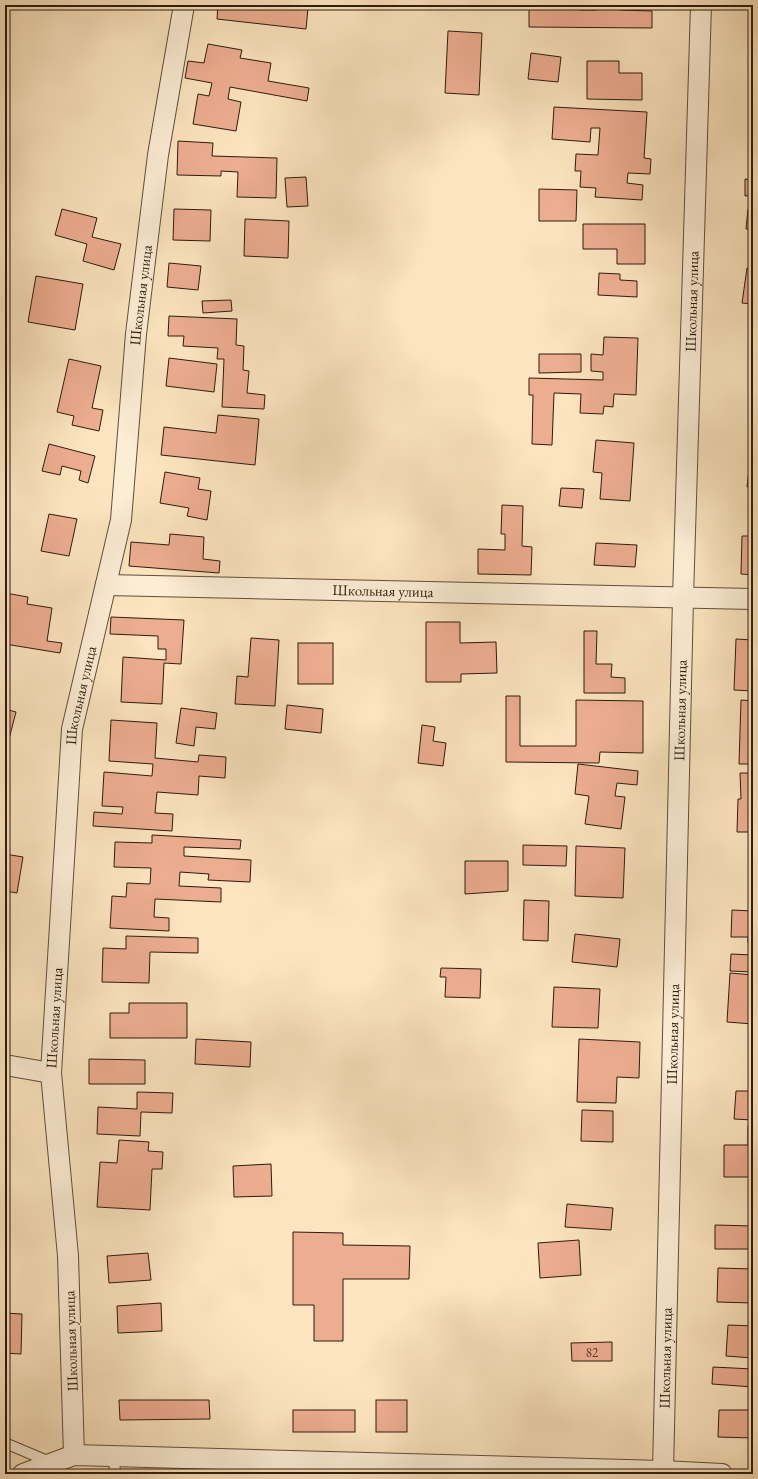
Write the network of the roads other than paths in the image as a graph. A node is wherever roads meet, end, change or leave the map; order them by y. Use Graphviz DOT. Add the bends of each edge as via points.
graph roads {
  1 [pos="184,5"];
  2 [pos="701,5"];
  3 [pos="106,585"];
  4 [pos="683,598"];
  5 [pos="753,600"];
  6 [pos="5,1065"];
  7 [pos="51,1073"];
  8 [pos="5,1443"];
  9 [pos="74,1455"];
  10 [pos="51,1463"];
  11 [pos="114,1465"];
  12 [pos="288,1467"];
  13 [pos="530,1470"];
  14 [pos="663,1470"];
  15 [pos="23,1474"];
  16 [pos="722,1474"];
  1 -- 3 [label="street, Школьная улица" via="158,155 138,311 121,520"];
  2 -- 4 [label="street, Школьная улица"];
  3 -- 4 [label="street, Школьная улица"];
  3 -- 7 [label="street, Школьная улица" via="72,729"];
  4 -- 5 [label="street, Школьная улица"];
  4 -- 14 [label="street, Школьная улица"];
  6 -- 7 [label="street"];
  7 -- 9 [label="street, Школьная улица" via="68,1256"];
  8 -- 10 [label="lane"];
  9 -- 10 [label="street"];
  9 -- 11 [label="street"];
  10 -- 15 [label="street"];
  11 -- 12 [label="street"];
  12 -- 13 [label="street"];
  13 -- 14 [label="street"];
  14 -- 16 [label="street"];
}
